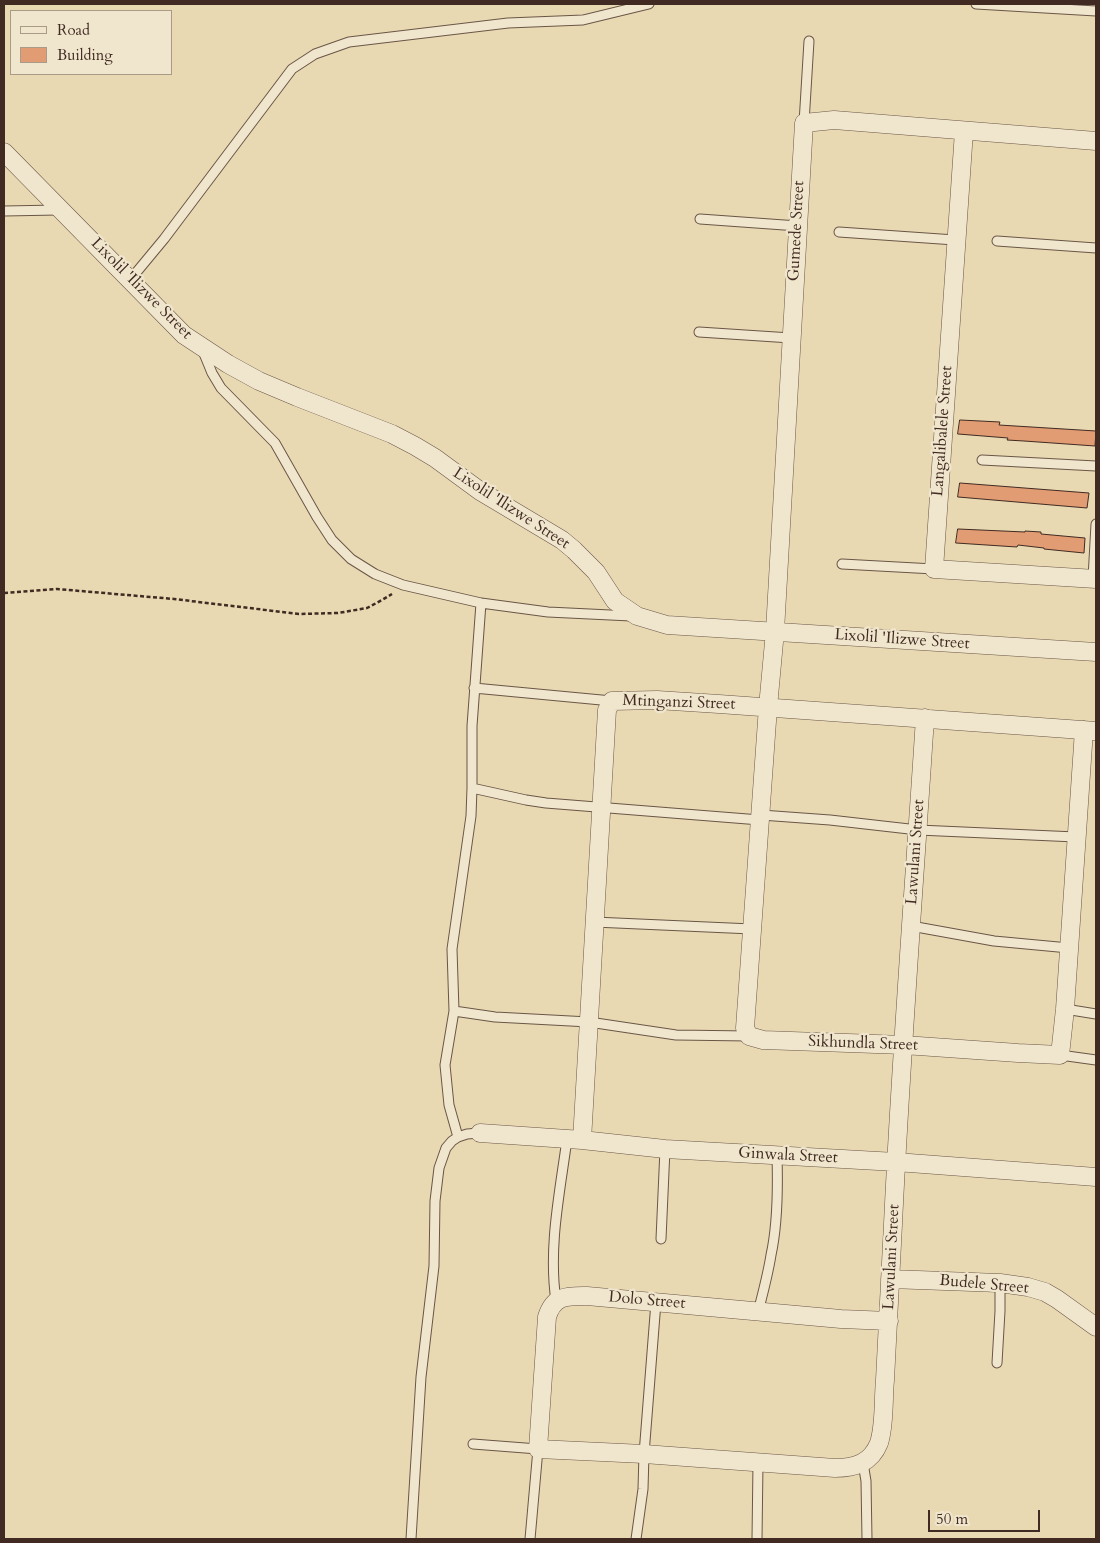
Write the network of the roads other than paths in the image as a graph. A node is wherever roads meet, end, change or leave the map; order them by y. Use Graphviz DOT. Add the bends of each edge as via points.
graph roads {
  1 [pos="649,4"];
  2 [pos="976,4"];
  3 [pos="1096,11"];
  4 [pos="809,41"];
  5 [pos="804,123"];
  6 [pos="964,131"];
  7 [pos="1096,141"];
  8 [pos="4,152"];
  9 [pos="62,209"];
  10 [pos="4,211"];
  11 [pos="700,220"];
  12 [pos="798,226"];
  13 [pos="839,232"];
  14 [pos="955,240"];
  15 [pos="998,241"];
  16 [pos="1096,248"];
  17 [pos="130,280"];
  18 [pos="699,332"];
  19 [pos="791,338"];
  20 [pos="200,346"];
  21 [pos="982,460"];
  22 [pos="1096,466"];
  23 [pos="1096,524"];
  24 [pos="842,564"];
  25 [pos="934,569"];
  26 [pos="1095,578"];
  27 [pos="481,603"];
  28 [pos="637,616"];
  29 [pos="775,631"];
  30 [pos="1096,652"];
  31 [pos="474,688"];
  32 [pos="612,701"];
  33 [pos="768,707"];
  34 [pos="925,718"];
  35 [pos="1090,731"];
  36 [pos="472,788"];
  37 [pos="601,808"];
  38 [pos="760,818"];
  39 [pos="918,830"];
  40 [pos="1076,837"];
  41 [pos="594,922"];
  42 [pos="912,926"];
  43 [pos="752,929"];
  44 [pos="1069,948"];
  45 [pos="1065,1009"];
  46 [pos="454,1011"];
  47 [pos="1096,1014"];
  48 [pos="589,1022"];
  49 [pos="749,1036"];
  50 [pos="904,1044"];
  51 [pos="1060,1055"];
  52 [pos="1096,1060"];
  53 [pos="480,1133"];
  54 [pos="458,1137"];
  55 [pos="574,1140"];
  56 [pos="665,1149"];
  57 [pos="778,1156"];
  58 [pos="896,1162"];
  59 [pos="1096,1177"];
  60 [pos="661,1239"];
  61 [pos="890,1279"];
  62 [pos="1000,1283"];
  63 [pos="556,1301"];
  64 [pos="656,1302"];
  65 [pos="758,1312"];
  66 [pos="889,1322"];
  67 [pos="1096,1327"];
  68 [pos="998,1363"];
  69 [pos="473,1444"];
  70 [pos="538,1449"];
  71 [pos="644,1454"];
  72 [pos="758,1463"];
  73 [pos="863,1463"];
  74 [pos="412,1539"];
  75 [pos="530,1539"];
  76 [pos="636,1539"];
  77 [pos="757,1539"];
  78 [pos="867,1539"];
  1 -- 17 [label="lane" via="583,20 508,22 349,42 309,57 292,69"];
  2 -- 3 [label="lane"];
  4 -- 5 [label="lane"];
  5 -- 6 [label="street" via="834,120"];
  5 -- 12 [label="street, Gumede Street"];
  6 -- 7 [label="street"];
  6 -- 14 [label="street, Langalibalele Street"];
  8 -- 9 [label="street, Lixolil 'Ilizwe Street"];
  9 -- 10 [label="lane"];
  9 -- 17 [label="street, Lixolil 'Ilizwe Street"];
  11 -- 12 [label="lane"];
  12 -- 19 [label="street, Gumede Street"];
  13 -- 14 [label="lane"];
  14 -- 25 [label="street, Langalibalele Street"];
  15 -- 16 [label="lane"];
  17 -- 20 [label="street, Lixolil 'Ilizwe Street" via="175,327"];
  18 -- 19 [label="lane"];
  19 -- 29 [label="street, Gumede Street"];
  20 -- 27 [label="lane" via="212,374 275,443 317,518 351,559 403,586"];
  20 -- 28 [label="street, Lixolil 'Ilizwe Street" via="259,380 392,434 435,458 480,491 562,540 596,572 616,601"];
  21 -- 22 [label="lane"];
  23 -- 26 [label="lane"];
  24 -- 25 [label="lane"];
  25 -- 26 [label="street"];
  27 -- 28 [label="lane" via="548,612"];
  27 -- 31 [label="lane"];
  28 -- 29 [label="street, Lixolil 'Ilizwe Street" via="667,625"];
  29 -- 30 [label="street, Lixolil 'Ilizwe Street"];
  29 -- 33 [label="street"];
  31 -- 32 [label="lane"];
  31 -- 36 [label="lane"];
  32 -- 33 [label="street, Mtinganzi Street" via="657,700"];
  32 -- 37 [label="street, Mtinganzi Street" via="608,710"];
  33 -- 34 [label="street, Mtinganzi Street"];
  33 -- 38 [label="street"];
  34 -- 35 [label="street, Mtinganzi Street"];
  34 -- 39 [label="street, Lawulani Street"];
  35 -- 40 [label="street"];
  36 -- 37 [label="lane" via="526,800"];
  36 -- 46 [label="lane" via="469,833 452,949"];
  37 -- 38 [label="lane"];
  37 -- 41 [label="street, Mtinganzi Street"];
  38 -- 39 [label="lane" via="830,820"];
  38 -- 43 [label="street"];
  39 -- 40 [label="lane"];
  39 -- 42 [label="street, Lawulani Street"];
  40 -- 44 [label="street"];
  41 -- 43 [label="lane"];
  41 -- 48 [label="street, Mtinganzi Street"];
  42 -- 44 [label="lane" via="994,941"];
  42 -- 50 [label="street, Lawulani Street"];
  43 -- 49 [label="street" via="745,1028"];
  44 -- 45 [label="street"];
  45 -- 47 [label="lane"];
  45 -- 51 [label="street"];
  46 -- 48 [label="lane" via="495,1017"];
  46 -- 54 [label="lane" via="446,1079"];
  48 -- 49 [label="lane" via="676,1036"];
  48 -- 55 [label="street, Mtinganzi Street"];
  49 -- 50 [label="street, Sikhundla Street" via="763,1040"];
  50 -- 51 [label="street, Sikhundla Street"];
  50 -- 58 [label="street, Lawulani Street"];
  51 -- 52 [label="lane"];
  53 -- 54 [label="lane"];
  53 -- 55 [label="street, Ginwala Street"];
  54 -- 74 [label="lane" via="442,1156 437,1183 434,1266 421,1377"];
  55 -- 56 [label="street, Ginwala Street"];
  55 -- 63 [label="lane" via="553,1249"];
  56 -- 57 [label="street, Ginwala Street"];
  56 -- 60 [label="lane"];
  57 -- 58 [label="street, Ginwala Street"];
  57 -- 65 [label="lane" via="775,1233"];
  58 -- 59 [label="street, Ginwala Street"];
  58 -- 61 [label="street, Lawulani Street"];
  61 -- 62 [label="street, Budele Street"];
  61 -- 66 [label="street, Lawulani Street"];
  62 -- 67 [label="street, Budele Street" via="1045,1292"];
  62 -- 68 [label="lane"];
  63 -- 64 [label="street, Dolo Street" via="587,1296"];
  63 -- 70 [label="street" via="547,1318"];
  64 -- 65 [label="street, Dolo Street"];
  64 -- 71 [label="lane"];
  65 -- 66 [label="street, Dolo Street"];
  66 -- 73 [label="street, Lawulani Street" via="882,1429 876,1449"];
  69 -- 70 [label="lane"];
  70 -- 71 [label="street"];
  70 -- 75 [label="lane"];
  71 -- 72 [label="street"];
  71 -- 76 [label="lane"];
  72 -- 73 [label="street" via="835,1468 850,1468"];
  72 -- 77 [label="lane"];
  73 -- 78 [label="lane"];
}
